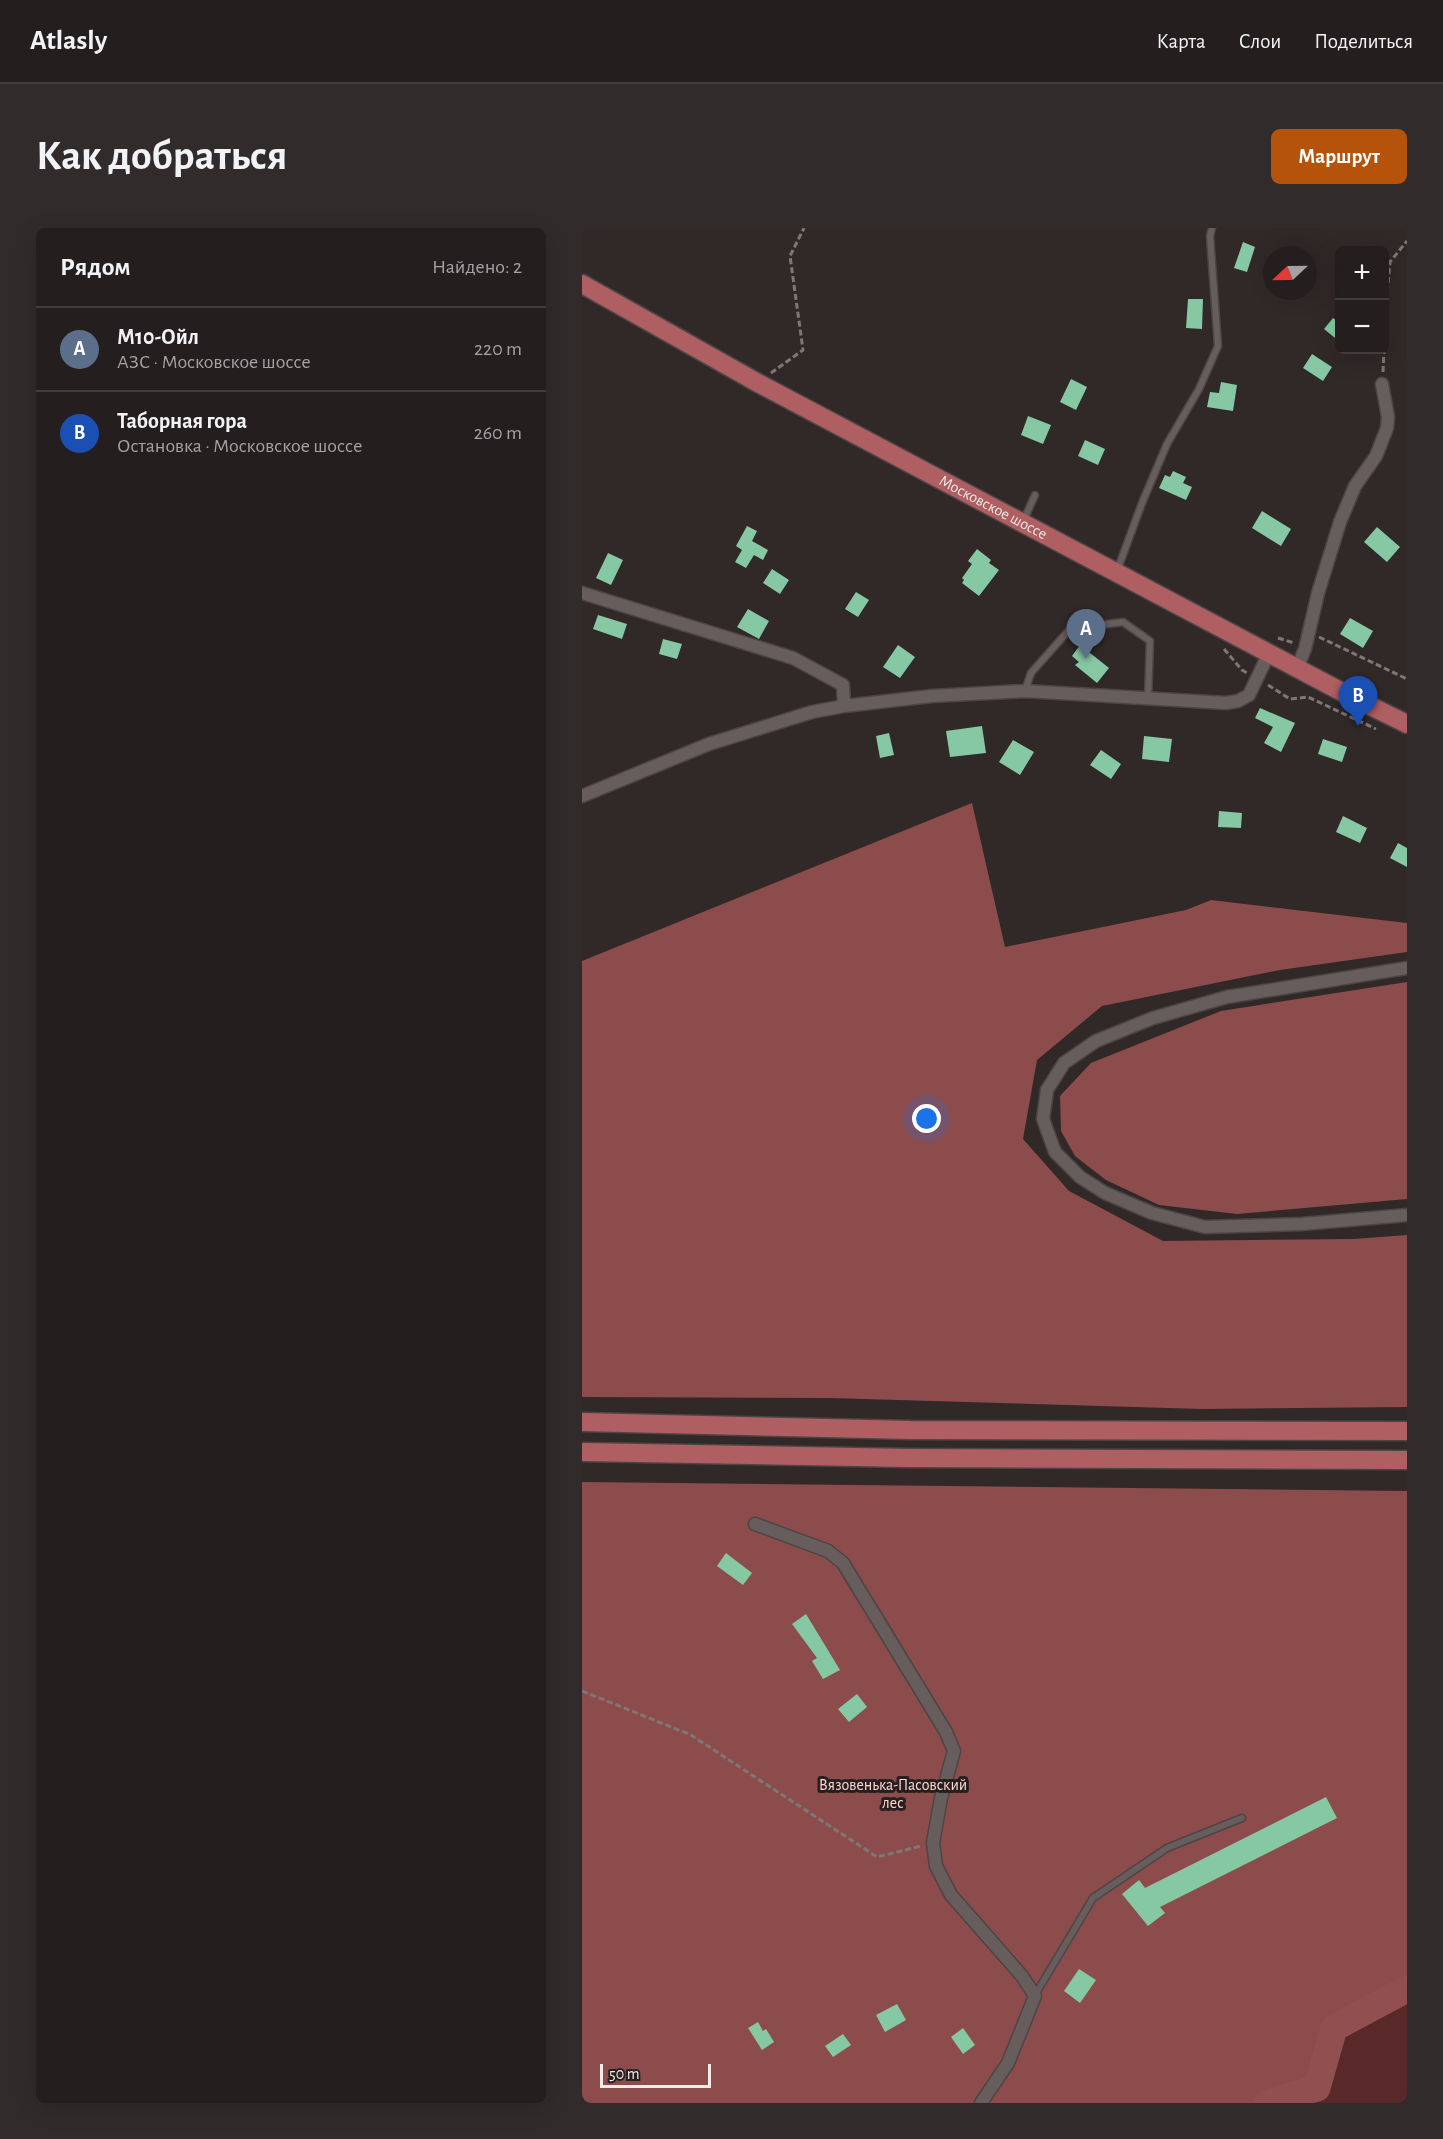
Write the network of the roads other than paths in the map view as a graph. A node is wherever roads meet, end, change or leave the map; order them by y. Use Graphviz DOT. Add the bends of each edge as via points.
graph roads {
  1 [pos="1212,228"];
  2 [pos="582,284"];
  3 [pos="1383,384"];
  4 [pos="1035,495"];
  5 [pos="1023,523"];
  6 [pos="1116,572"];
  7 [pos="582,593"];
  8 [pos="1269,654"];
  9 [pos="1297,668"];
  10 [pos="1025,691"];
  11 [pos="1148,698"];
  12 [pos="844,706"];
  13 [pos="1407,724"];
  14 [pos="582,796"];
  15 [pos="1407,968"];
  16 [pos="1407,1215"];
  17 [pos="582,1422"];
  18 [pos="1407,1431"];
  19 [pos="582,1452"];
  20 [pos="1407,1460"];
  21 [pos="755,1524"];
  22 [pos="1242,1818"];
  23 [pos="1035,1996"];
  24 [pos="981,2103"];
  1 -- 6 [label="lane" via="1218,346 1167,444"];
  2 -- 5 [label="main road, Московское шоссе" via="758,383"];
  3 -- 9 [label="street" via="1387,428 1376,456 1354,486 1340,522"];
  4 -- 5 [label="lane"];
  5 -- 6 [label="main road, Московское шоссе"];
  6 -- 8 [label="main road, Московское шоссе"];
  7 -- 12 [label="street" via="793,658 843,685"];
  8 -- 9 [label="main road, Московское шоссе"];
  8 -- 11 [label="street" via="1249,695 1238,701"];
  9 -- 13 [label="main road, Московское шоссе"];
  10 -- 11 [label="street"];
  10 -- 11 [label="lane" via="1031,673 1070,630 1123,622 1150,641"];
  10 -- 12 [label="street"];
  12 -- 14 [label="street" via="709,744"];
  15 -- 16 [label="street" via="1227,997 1153,1018 1096,1041 1064,1063 1047,1090 1043,1119 1055,1152 1105,1193 1152,1213 1205,1227"];
  17 -- 18 [label="main road" via="910,1430"];
  19 -- 20 [label="main road"];
  21 -- 23 [label="street" via="828,1551 843,1563 946,1732 954,1751 933,1843 936,1866 951,1895"];
  22 -- 23 [label="lane" via="1167,1848 1093,1898"];
  23 -- 24 [label="street" via="1008,2064"];
}
